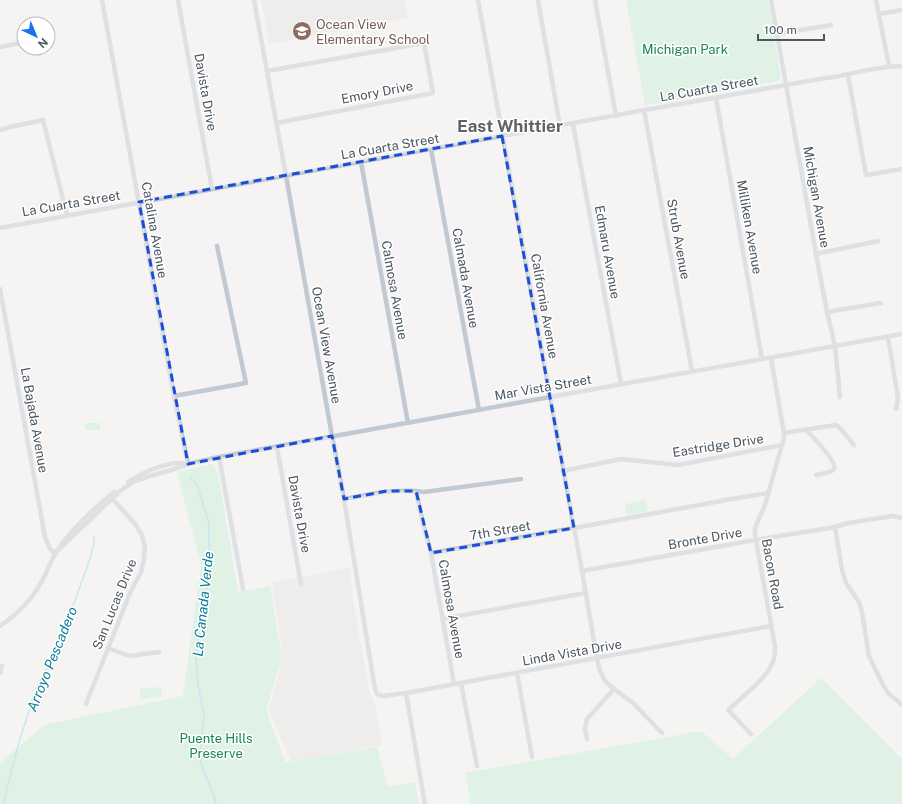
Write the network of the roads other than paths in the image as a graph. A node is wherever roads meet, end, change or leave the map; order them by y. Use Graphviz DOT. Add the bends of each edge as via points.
graph roads {
  1 [pos="102,0"];
  2 [pos="178,0"];
  3 [pos="254,0"];
  4 [pos="478,0"];
  5 [pos="538,0"];
  6 [pos="595,0"];
  7 [pos="771,0"];
  8 [pos="876,0"];
  9 [pos="902,10"];
  10 [pos="879,14"];
  11 [pos="831,25"];
  12 [pos="777,34"];
  13 [pos="16,44"];
  14 [pos="0,47"];
  15 [pos="889,66"];
  16 [pos="902,66"];
  17 [pos="267,71"];
  18 [pos="848,75"];
  19 [pos="786,85"];
  20 [pos="716,98"];
  21 [pos="644,110"];
  22 [pos="616,116"];
  23 [pos="276,123"];
  24 [pos="573,124"];
  25 [pos="560,126"];
  26 [pos="0,130"];
  27 [pos="502,136"];
  28 [pos="431,149"];
  29 [pos="361,162"];
  30 [pos="902,170"];
  31 [pos="286,176"];
  32 [pos="212,189"];
  33 [pos="138,202"];
  34 [pos="67,215"];
  35 [pos="0,228"];
  36 [pos="878,241"];
  37 [pos="217,246"];
  38 [pos="816,254"];
  39 [pos="0,288"];
  40 [pos="881,302"];
  41 [pos="827,312"];
  42 [pos="902,334"];
  43 [pos="888,337"];
  44 [pos="835,346"];
  45 [pos="770,358"];
  46 [pos="762,359"];
  47 [pos="692,371"];
  48 [pos="621,384"];
  49 [pos="174,396"];
  50 [pos="550,397"];
  51 [pos="840,397"];
  52 [pos="896,409"];
  53 [pos="479,410"];
  54 [pos="408,423"];
  55 [pos="806,430"];
  56 [pos="784,433"];
  57 [pos="332,436"];
  58 [pos="782,445"];
  59 [pos="854,445"];
  60 [pos="278,447"];
  61 [pos="219,457"];
  62 [pos="188,464"];
  63 [pos="563,471"];
  64 [pos="816,475"];
  65 [pos="521,478"];
  66 [pos="416,491"];
  67 [pos="769,493"];
  68 [pos="111,497"];
  69 [pos="344,499"];
  70 [pos="902,518"];
  71 [pos="834,527"];
  72 [pos="574,528"];
  73 [pos="755,540"];
  74 [pos="55,553"];
  75 [pos="431,554"];
  76 [pos="582,571"];
  77 [pos="301,584"];
  78 [pos="243,589"];
  79 [pos="586,593"];
  80 [pos="442,619"];
  81 [pos="0,626"];
  82 [pos="771,626"];
  83 [pos="108,648"];
  84 [pos="159,652"];
  85 [pos="597,659"];
  86 [pos="2,666"];
  87 [pos="517,673"];
  88 [pos="0,674"];
  89 [pos="461,683"];
  90 [pos="454,684"];
  91 [pos="614,689"];
  92 [pos="406,693"];
  93 [pos="377,694"];
  94 [pos="86,704"];
  95 [pos="902,705"];
  96 [pos="662,733"];
  97 [pos="751,734"];
  98 [pos="588,739"];
  99 [pos="532,757"];
  100 [pos="477,766"];
  101 [pos="426,804"];
  1 -- 33 [label="street, Catalina Avenue"];
  2 -- 32 [label="street, Davista Drive"];
  3 -- 17 [label="street, Ocean View Avenue"];
  4 -- 27 [label="street, California Avenue"];
  5 -- 25 [label="street"];
  6 -- 22 [label="street"];
  7 -- 12 [label="street, Michigan Avenue"];
  8 -- 10 [label="street"];
  9 -- 10 [label="street"];
  10 -- 15 [label="street"];
  11 -- 12 [label="street"];
  12 -- 19 [label="street, Michigan Avenue"];
  13 -- 14 [label="street"];
  15 -- 16 [label="street, La Cuarta Street"];
  15 -- 18 [label="street, La Cuarta Street"];
  17 -- 23 [label="street, Ocean View Avenue"];
  17 -- 23 [label="street, Emory Drive" via="424,43 433,92"];
  18 -- 19 [label="street, La Cuarta Street"];
  18 -- 30 [label="street" via="866,175"];
  19 -- 20 [label="street, La Cuarta Street"];
  19 -- 38 [label="street, Michigan Avenue"];
  20 -- 21 [label="street, La Cuarta Street"];
  20 -- 46 [label="street, Milliken Avenue"];
  21 -- 22 [label="street, La Cuarta Street"];
  21 -- 47 [label="street, Strub Avenue"];
  22 -- 24 [label="street, La Cuarta Street"];
  23 -- 31 [label="street, Ocean View Avenue"];
  24 -- 25 [label="street, La Cuarta Street"];
  24 -- 48 [label="street, Edmaru Avenue"];
  25 -- 27 [label="street, La Cuarta Street"];
  26 -- 34 [label="street" via="43,120"];
  27 -- 28 [label="street, La Cuarta Street"];
  27 -- 50 [label="street, California Avenue"];
  28 -- 29 [label="street, La Cuarta Street"];
  28 -- 53 [label="street, Calmada Avenue"];
  29 -- 31 [label="street, La Cuarta Street"];
  29 -- 54 [label="street, Calmosa Avenue"];
  31 -- 32 [label="street, La Cuarta Street"];
  31 -- 57 [label="street, Ocean View Avenue"];
  32 -- 33 [label="street, La Cuarta Street"];
  33 -- 34 [label="street, La Cuarta Street"];
  33 -- 49 [label="street, Catalina Avenue"];
  34 -- 35 [label="street, La Cuarta Street"];
  36 -- 38 [label="street"];
  37 -- 49 [label="street" via="246,383"];
  38 -- 41 [label="street, Michigan Avenue"];
  39 -- 74 [label="street, La Bajada Avenue" via="45,537 50,549"];
  40 -- 41 [label="street"];
  41 -- 44 [label="street, Michigan Avenue"];
  42 -- 43 [label="street, Mar Vista Street"];
  43 -- 44 [label="street, Mar Vista Street"];
  43 -- 52 [label="street" via="898,398"];
  44 -- 45 [label="street, Mar Vista Street"];
  44 -- 51 [label="street, Michigan Avenue"];
  45 -- 46 [label="street, Mar Vista Street"];
  45 -- 56 [label="street, Bacon Road"];
  46 -- 47 [label="street, Mar Vista Street"];
  47 -- 48 [label="street, Mar Vista Street"];
  48 -- 50 [label="street, Mar Vista Street"];
  49 -- 62 [label="street, Catalina Avenue"];
  50 -- 53 [label="street, Mar Vista Street"];
  50 -- 63 [label="street, California Avenue"];
  53 -- 54 [label="street, Mar Vista Street"];
  54 -- 57 [label="street, Mar Vista Street"];
  55 -- 56 [label="street"];
  55 -- 59 [label="street" via="836,425"];
  55 -- 64 [label="street" via="835,466 832,471"];
  56 -- 58 [label="street, Bacon Road"];
  57 -- 60 [label="street, Mar Vista Street"];
  57 -- 69 [label="street, Ocean View Avenue"];
  58 -- 63 [label="street, Eastridge Drive" via="678,465 621,459"];
  58 -- 67 [label="street, Bacon Road"];
  60 -- 61 [label="street, Mar Vista Street"];
  60 -- 77 [label="street, Davista Drive"];
  61 -- 62 [label="street, Mar Vista Street"];
  61 -- 78 [label="street"];
  62 -- 68 [label="street, Mar Vista Street" via="174,463 152,470 134,478"];
  63 -- 72 [label="street, California Avenue"];
  65 -- 66 [label="street"];
  66 -- 69 [label="street" via="387,491"];
  66 -- 75 [label="street, Calmosa Avenue"];
  67 -- 72 [label="street, 7th Street"];
  67 -- 73 [label="street, Bacon Road" via="755,528"];
  68 -- 74 [label="street, Mar Vista Street" via="90,514"];
  68 -- 83 [label="street, San Lucas Drive" via="135,524 142,535 145,548 141,572"];
  69 -- 93 [label="street, Ocean View Avenue"];
  70 -- 71 [label="street, Bronte Drive" via="892,516"];
  71 -- 73 [label="street, Bronte Drive"];
  71 -- 95 [label="street" via="846,583 859,602 862,612 869,656 888,693"];
  72 -- 75 [label="street, 7th Street"];
  72 -- 76 [label="street, California Avenue"];
  73 -- 76 [label="street, Bronte Drive"];
  73 -- 82 [label="street, Bacon Road"];
  74 -- 81 [label="street, Mar Vista Street" via="44,578 29,600"];
  75 -- 80 [label="street, Calmosa Avenue"];
  76 -- 79 [label="street, California Avenue"];
  79 -- 80 [label="street"];
  79 -- 85 [label="street, California Avenue"];
  80 -- 90 [label="street, Calmosa Avenue"];
  82 -- 85 [label="street, Linda Vista Drive"];
  82 -- 97 [label="street, Bacon Road" via="775,646 774,661 765,675 728,710"];
  83 -- 84 [label="street" via="129,656"];
  83 -- 94 [label="street, San Lucas Drive"];
  85 -- 87 [label="street, Linda Vista Drive"];
  85 -- 91 [label="street, California Avenue" via="602,676"];
  86 -- 88 [label="street"];
  87 -- 89 [label="street, Linda Vista Drive"];
  87 -- 99 [label="street"];
  89 -- 90 [label="street, Linda Vista Drive"];
  89 -- 100 [label="street"];
  90 -- 92 [label="street, Linda Vista Drive"];
  91 -- 96 [label="street, California Avenue" via="636,706"];
  91 -- 98 [label="street" via="588,719 585,730"];
  92 -- 93 [label="street, Linda Vista Drive" via="382,696"];
  92 -- 101 [label="street"];
}
